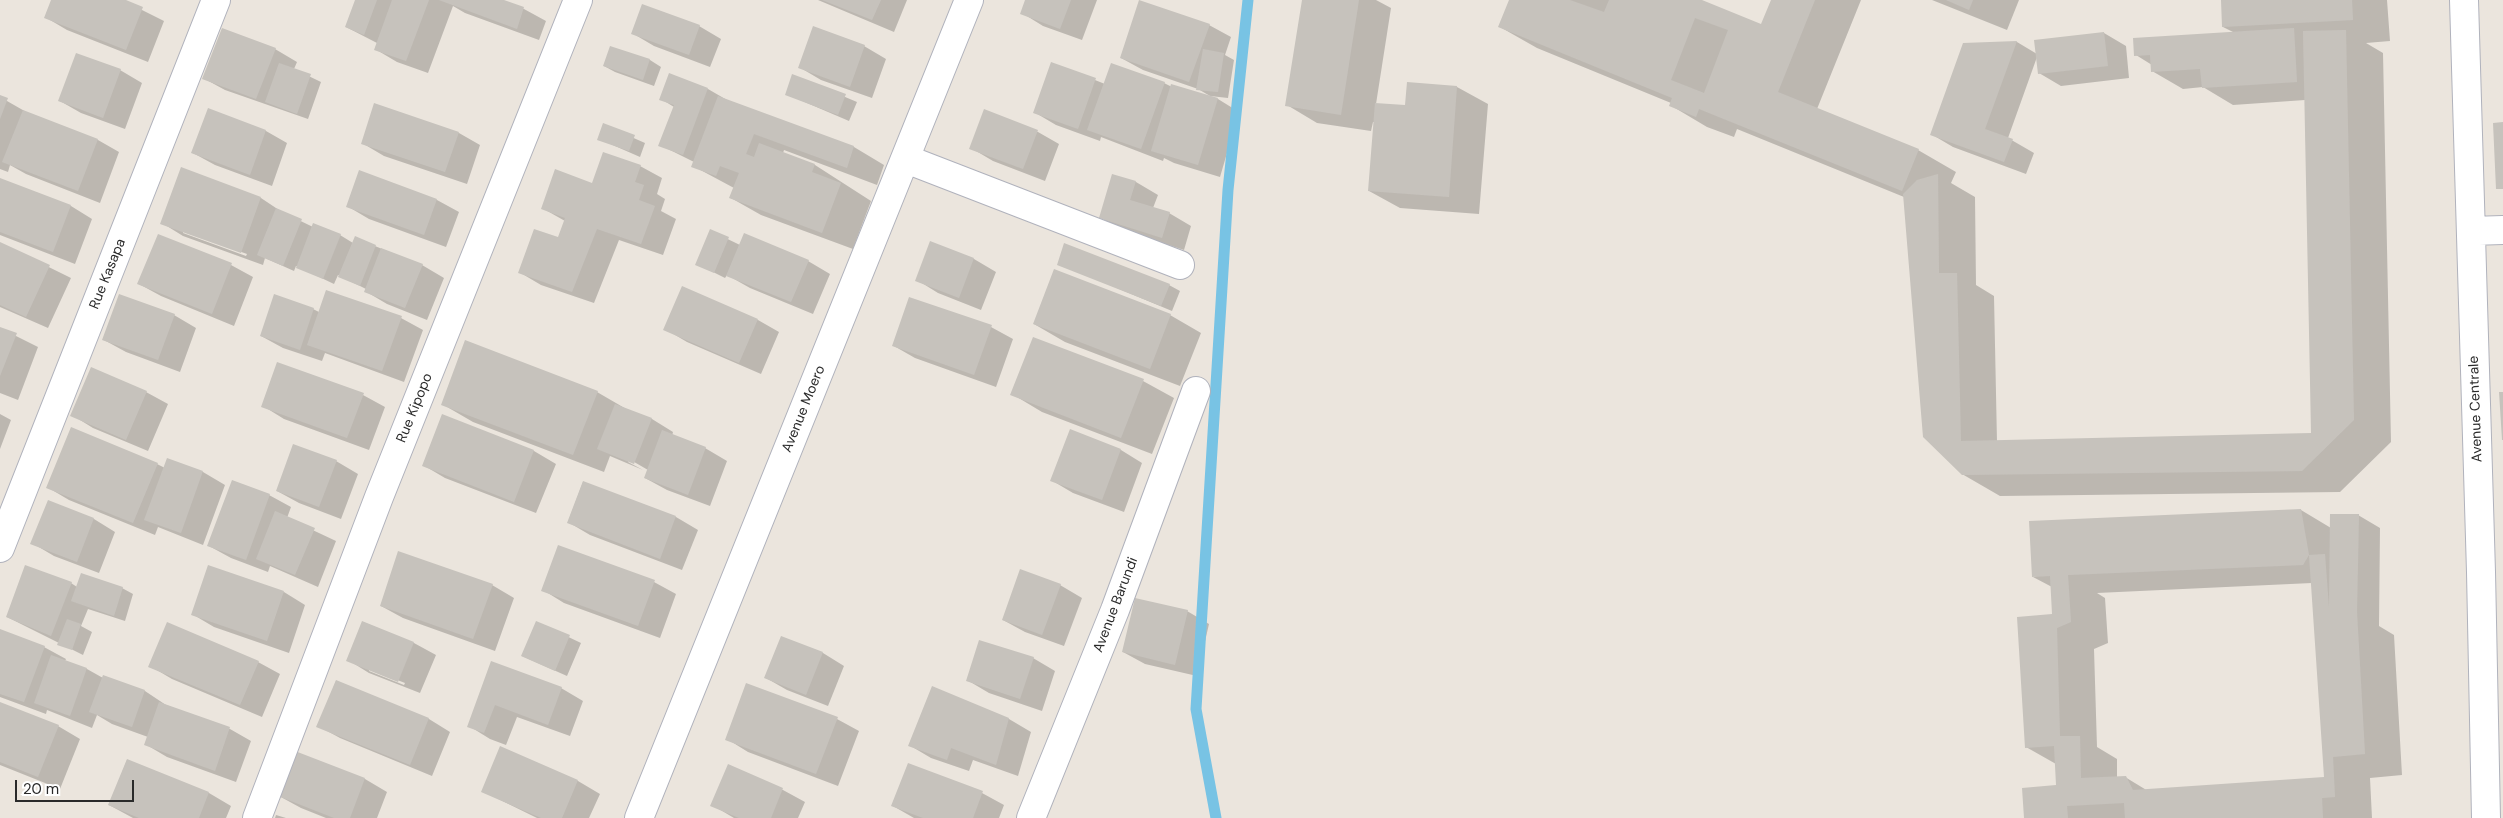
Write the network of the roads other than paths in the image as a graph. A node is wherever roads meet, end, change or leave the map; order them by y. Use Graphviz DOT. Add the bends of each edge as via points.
graph roads {
  1 [pos="216,0"];
  2 [pos="578,0"];
  3 [pos="968,0"];
  4 [pos="2464,0"];
  5 [pos="906,159"];
  6 [pos="2503,230"];
  7 [pos="2471,231"];
  8 [pos="1180,265"];
  9 [pos="1196,391"];
  10 [pos="0,548"];
  11 [pos="2492,571"];
  12 [pos="257,818"];
  13 [pos="639,818"];
  14 [pos="1031,818"];
  15 [pos="2486,818"];
  1 -- 10 [label="street, Rue Kasapa"];
  2 -- 12 [label="street, Rue Kipopo" via="379,497"];
  3 -- 5 [label="street, Avenue Moero"];
  4 -- 7 [label="street, Avenue Centrale"];
  5 -- 8 [label="street"];
  5 -- 13 [label="street, Avenue Moero"];
  6 -- 7 [label="street"];
  7 -- 11 [label="street, Avenue Centrale"];
  9 -- 14 [label="street, Avenue Barundi" via="1115,610"];
  11 -- 15 [label="street, Avenue Centrale"];
}
